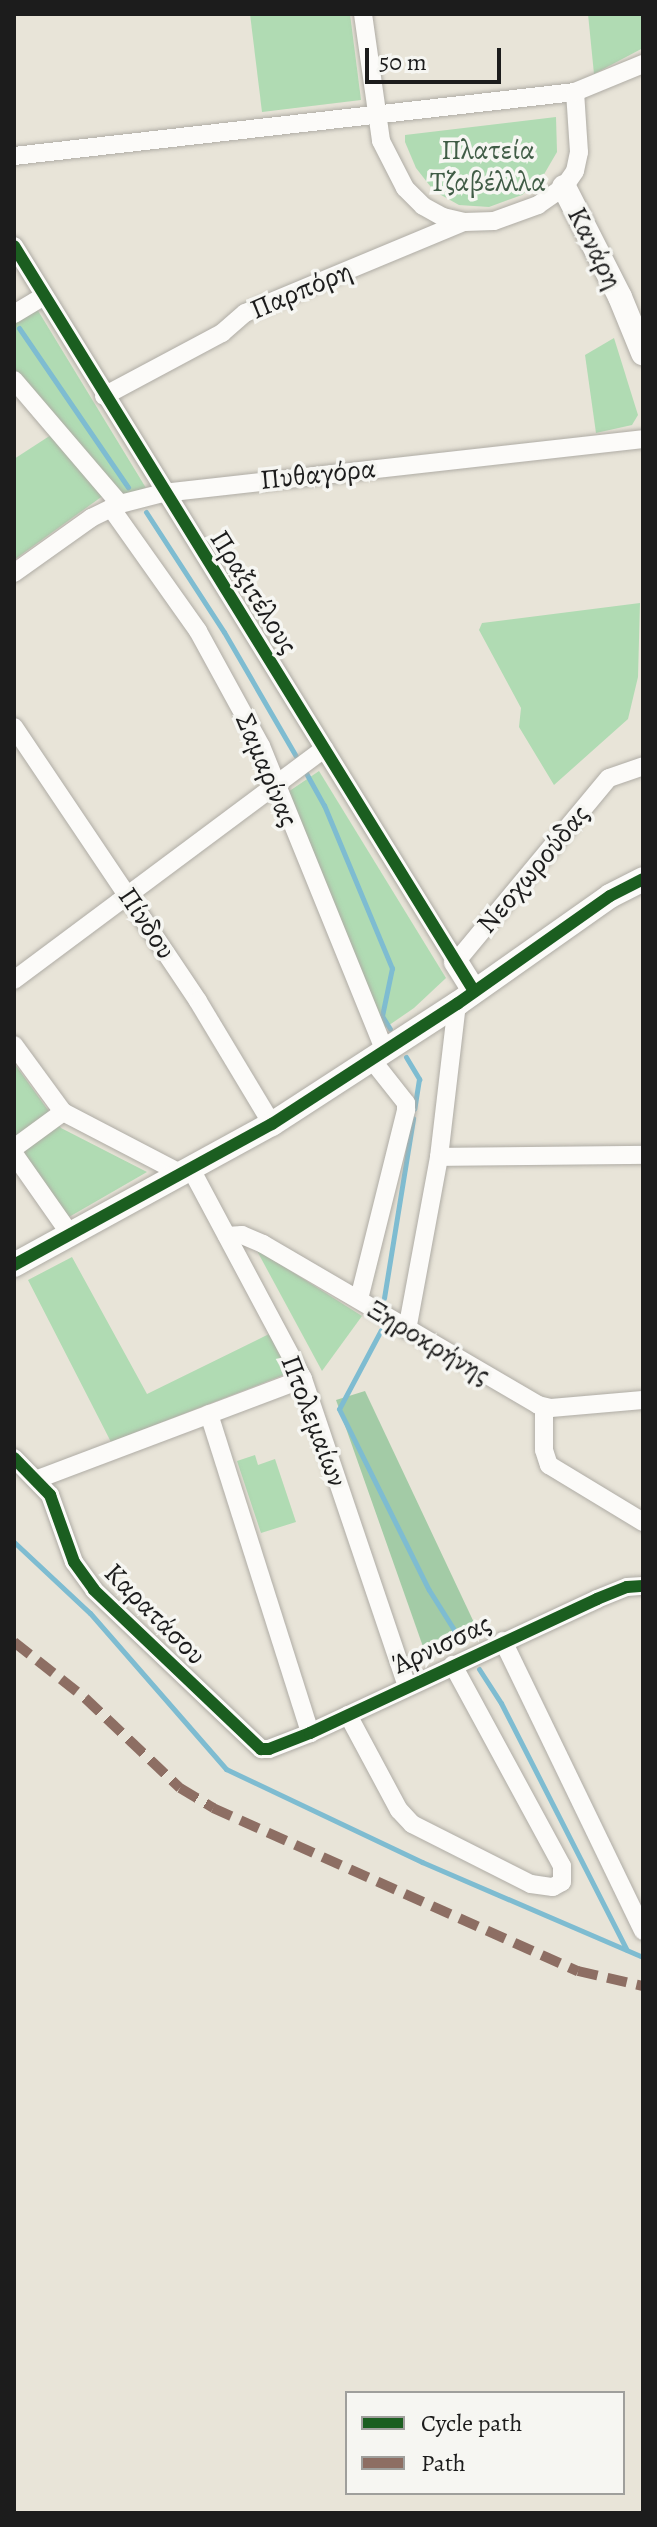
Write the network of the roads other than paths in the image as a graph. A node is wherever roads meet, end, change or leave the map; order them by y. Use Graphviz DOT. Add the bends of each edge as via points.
graph roads {
  1 [pos="363,14"];
  2 [pos="643,64"];
  3 [pos="575,92"];
  4 [pos="375,114"];
  5 [pos="14,156"];
  6 [pos="564,187"];
  7 [pos="464,222"];
  8 [pos="14,246"];
  9 [pos="44,296"];
  10 [pos="14,314"];
  11 [pos="643,353"];
  12 [pos="14,380"];
  13 [pos="104,396"];
  14 [pos="643,439"];
  15 [pos="163,493"];
  16 [pos="115,506"];
  17 [pos="14,573"];
  18 [pos="14,727"];
  19 [pos="324,749"];
  20 [pos="643,766"];
  21 [pos="277,783"];
  22 [pos="643,879"];
  23 [pos="128,895"];
  24 [pos="456,962"];
  25 [pos="14,980"];
  26 [pos="466,998"];
  27 [pos="14,1045"];
  28 [pos="378,1056"];
  29 [pos="63,1112"];
  30 [pos="272,1124"];
  31 [pos="14,1148"];
  32 [pos="14,1154"];
  33 [pos="643,1155"];
  34 [pos="439,1157"];
  35 [pos="14,1171"];
  36 [pos="187,1171"];
  37 [pos="32,1181"];
  38 [pos="70,1234"];
  39 [pos="227,1236"];
  40 [pos="14,1265"];
  41 [pos="359,1299"];
  42 [pos="407,1330"];
  43 [pos="303,1379"];
  44 [pos="643,1400"];
  45 [pos="544,1407"];
  46 [pos="209,1414"];
  47 [pos="14,1458"];
  48 [pos="38,1479"];
  49 [pos="643,1522"];
  50 [pos="643,1586"];
  51 [pos="503,1641"];
  52 [pos="453,1665"];
  53 [pos="407,1687"];
  54 [pos="348,1715"];
  55 [pos="310,1733"];
  56 [pos="261,1749"];
  57 [pos="643,1931"];
  1 -- 4 [label="street"];
  2 -- 3 [label="street"];
  3 -- 4 [label="street"];
  3 -- 6 [label="street" via="579,152"];
  4 -- 5 [label="street"];
  4 -- 7 [label="street" via="381,141 405,188 434,213"];
  6 -- 7 [label="street" via="510,216"];
  6 -- 11 [label="street, Κανάρη"];
  7 -- 13 [label="street, Παρπόρη" via="245,313 222,333"];
  8 -- 9 [label="street, Πραξιτέλους"];
  9 -- 10 [label="street"];
  9 -- 13 [label="street, Πραξιτέλους"];
  12 -- 16 [label="street, Σαμαρίνας"];
  13 -- 15 [label="street, Πραξιτέλους"];
  14 -- 15 [label="street, Πυθαγόρα"];
  15 -- 16 [label="street, Πυθαγόρα"];
  15 -- 19 [label="street, Πραξιτέλους"];
  16 -- 17 [label="street, Πυθαγόρα" via="76,526"];
  16 -- 21 [label="street, Σαμαρίνας" via="205,643"];
  18 -- 23 [label="street, Πίνδου"];
  19 -- 21 [label="street"];
  19 -- 24 [label="street, Πραξιτέλους"];
  20 -- 24 [label="street, Νεοχωρούδας" via="609,778"];
  21 -- 23 [label="street"];
  21 -- 28 [label="street, Σαμαρίνας"];
  22 -- 26 [label="street" via="610,896"];
  23 -- 25 [label="street"];
  23 -- 30 [label="street, Πίνδου"];
  24 -- 26 [label="street"];
  26 -- 28 [label="street"];
  26 -- 34 [label="street"];
  27 -- 29 [label="street"];
  28 -- 30 [label="street"];
  28 -- 41 [label="street, Σαμαρίνας" via="406,1110"];
  29 -- 31 [label="street"];
  29 -- 36 [label="street"];
  30 -- 36 [label="street"];
  32 -- 37 [label="street"];
  33 -- 34 [label="street"];
  34 -- 42 [label="street"];
  35 -- 37 [label="street"];
  36 -- 38 [label="street"];
  36 -- 39 [label="street, Πτολεμαίων"];
  37 -- 38 [label="street"];
  38 -- 40 [label="street"];
  39 -- 41 [label="street, Ξηροκρήνης" via="248,1237"];
  39 -- 43 [label="street, Πτολεμαίων"];
  41 -- 42 [label="street, Ξηροκρήνης"];
  42 -- 45 [label="street, Ξηροκρήνης"];
  43 -- 46 [label="street"];
  43 -- 53 [label="street, Πτολεμαίων"];
  44 -- 45 [label="street"];
  45 -- 49 [label="street" via="549,1465"];
  46 -- 48 [label="street"];
  46 -- 55 [label="street"];
  47 -- 48 [label="street, Καρατάσου"];
  48 -- 56 [label="street, Καρατάσου" via="54,1504 74,1562 94,1590"];
  50 -- 51 [label="street, Άρνισσας" via="627,1587"];
  51 -- 52 [label="street, Άρνισσας"];
  51 -- 57 [label="street"];
  52 -- 53 [label="street, Άρνισσας"];
  52 -- 54 [label="street" via="562,1866 562,1882 553,1887 531,1884 412,1824 399,1810"];
  53 -- 54 [label="street, Άρνισσας"];
  54 -- 55 [label="street, Άρνισσας"];
  55 -- 56 [label="street, Άρνισσας"];
}
